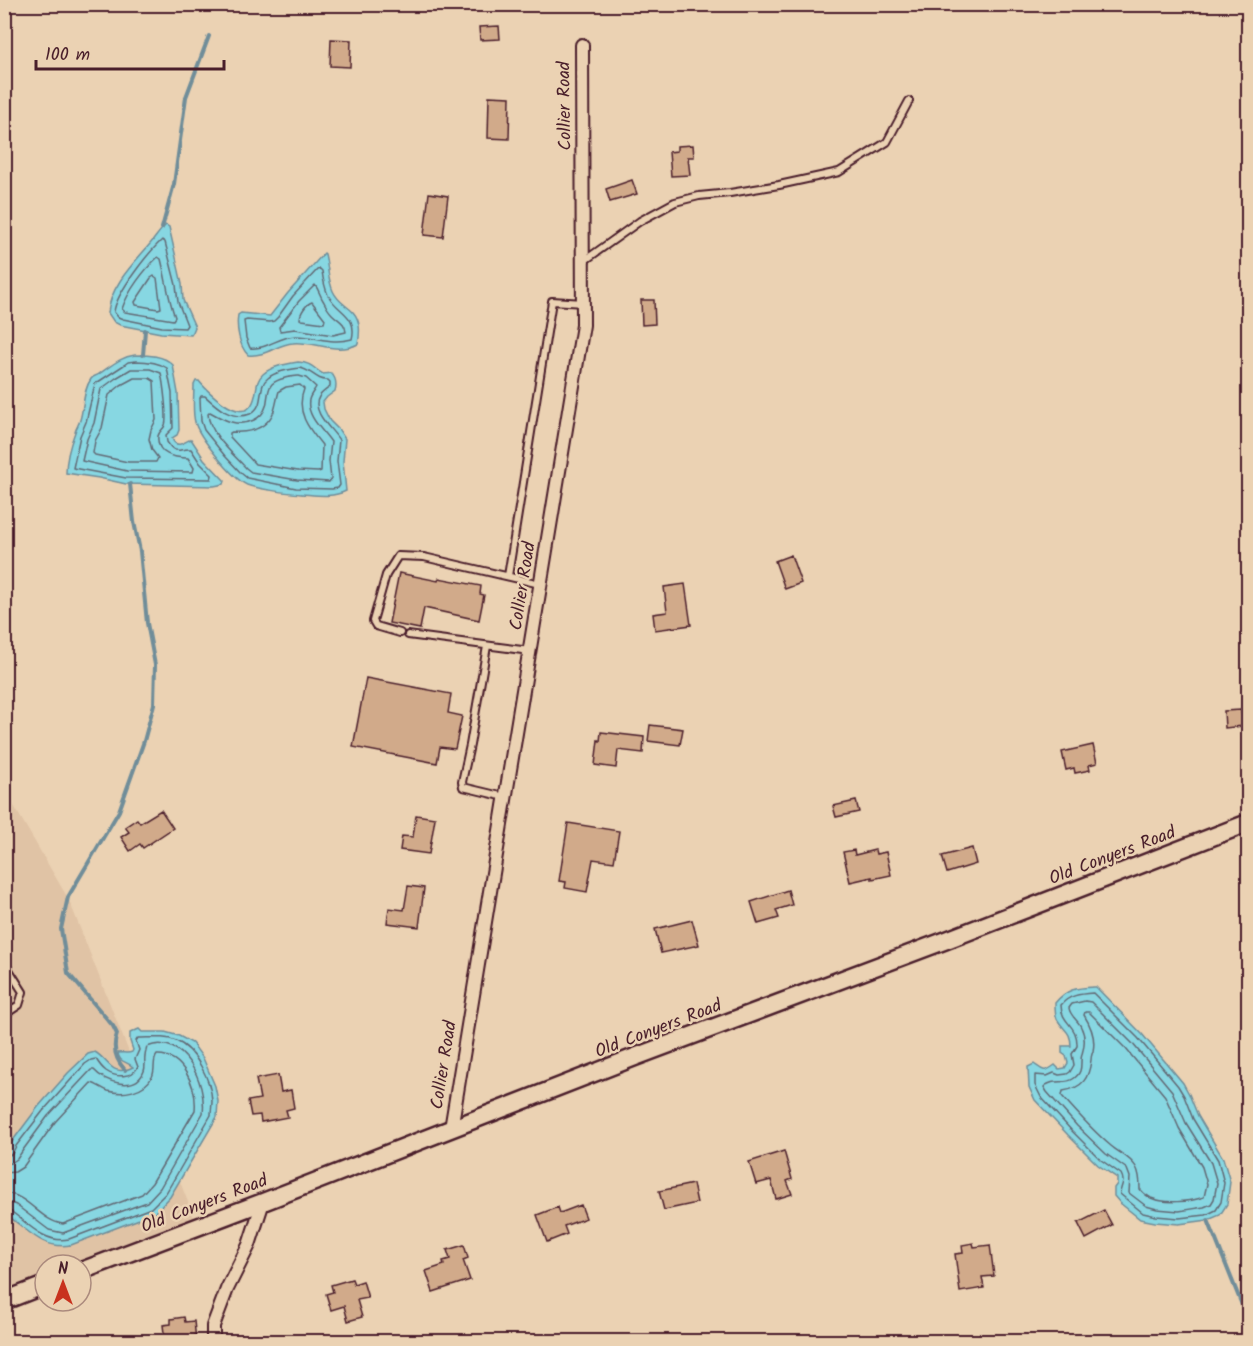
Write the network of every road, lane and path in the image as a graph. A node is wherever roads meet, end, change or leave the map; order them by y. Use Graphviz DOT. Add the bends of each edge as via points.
graph roads {
  1 [pos="582,45"];
  2 [pos="909,101"];
  3 [pos="584,261"];
  4 [pos="584,303"];
  5 [pos="508,576"];
  6 [pos="540,584"];
  7 [pos="400,633"];
  8 [pos="408,635"];
  9 [pos="486,645"];
  10 [pos="530,651"];
  11 [pos="505,797"];
  12 [pos="1248,823"];
  13 [pos="4,962"];
  14 [pos="4,1015"];
  15 [pos="451,1129"];
  16 [pos="263,1202"];
  17 [pos="93,1266"];
  18 [pos="33,1289"];
  19 [pos="7,1297"];
  20 [pos="213,1341"];
  1 -- 3 [label="street, Collier Road"];
  2 -- 3 [label="lane" via="887,142 839,172 675,202"];
  3 -- 4 [label="street, Collier Road"];
  4 -- 5 [label="lane" via="552,301"];
  4 -- 6 [label="street, Collier Road"];
  5 -- 6 [label="lane"];
  5 -- 7 [label="lane" via="424,557 398,556 386,575 373,621 376,626"];
  6 -- 10 [label="street, Collier Road"];
  8 -- 9 [label="lane"];
  9 -- 10 [label="lane"];
  9 -- 11 [label="lane" via="462,782 463,787"];
  10 -- 11 [label="street, Collier Road"];
  11 -- 15 [label="street, Collier Road"];
  12 -- 15 [label="street, Old Conyers Road"];
  13 -- 14 [label="lane" via="23,992 19,1005"];
  15 -- 16 [label="street, Old Conyers Road"];
  16 -- 17 [label="street, Old Conyers Road"];
  16 -- 20 [label="street" via="249,1245 213,1326"];
  18 -- 19 [label="street"];
}
